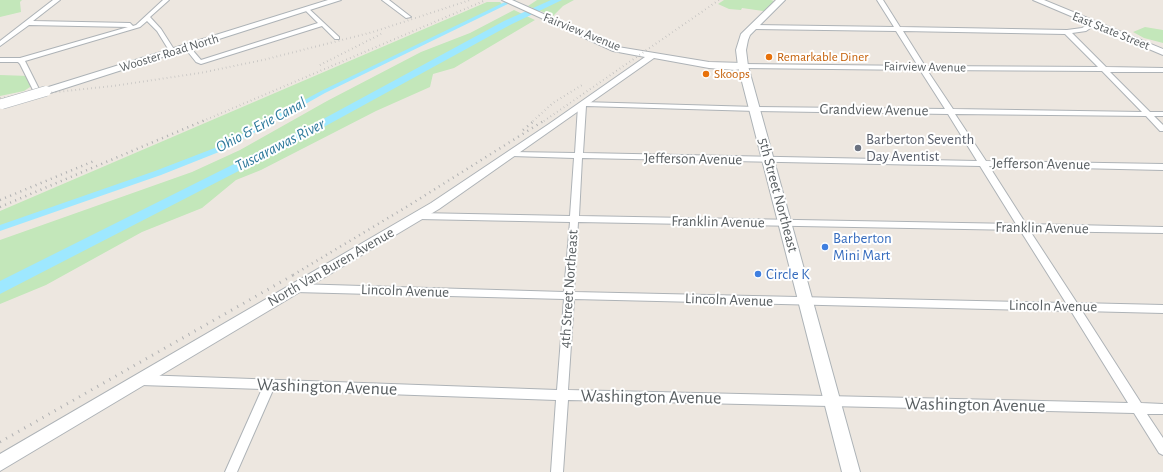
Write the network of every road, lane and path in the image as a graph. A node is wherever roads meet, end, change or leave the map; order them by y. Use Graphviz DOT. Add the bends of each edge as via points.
graph roads {
  1 [pos="57,0"];
  2 [pos="166,0"];
  3 [pos="337,0"];
  4 [pos="385,0"];
  5 [pos="506,0"];
  6 [pos="781,0"];
  7 [pos="880,0"];
  8 [pos="1037,0"];
  9 [pos="307,9"];
  10 [pos="147,17"];
  11 [pos="408,17"];
  12 [pos="27,23"];
  13 [pos="323,24"];
  14 [pos="1093,24"];
  15 [pos="138,26"];
  16 [pos="754,27"];
  17 [pos="898,29"];
  18 [pos="1067,32"];
  19 [pos="337,38"];
  20 [pos="0,44"];
  21 [pos="187,47"];
  22 [pos="172,51"];
  23 [pos="1163,52"];
  24 [pos="653,55"];
  25 [pos="0,60"];
  26 [pos="20,60"];
  27 [pos="743,66"];
  28 [pos="922,67"];
  29 [pos="1104,70"];
  30 [pos="1163,70"];
  31 [pos="39,92"];
  32 [pos="1,105"];
  33 [pos="583,105"];
  34 [pos="756,109"];
  35 [pos="950,111"];
  36 [pos="1149,114"];
  37 [pos="1163,114"];
  38 [pos="1163,129"];
  39 [pos="512,154"];
  40 [pos="578,156"];
  41 [pos="769,160"];
  42 [pos="983,163"];
  43 [pos="1163,167"];
  44 [pos="418,216"];
  45 [pos="575,219"];
  46 [pos="786,224"];
  47 [pos="1024,228"];
  48 [pos="1163,230"];
  49 [pos="295,288"];
  50 [pos="569,295"];
  51 [pos="806,302"];
  52 [pos="1073,306"];
  53 [pos="1163,309"];
  54 [pos="139,380"];
  55 [pos="269,386"];
  56 [pos="561,394"];
  57 [pos="832,401"];
  58 [pos="1138,409"];
  59 [pos="1163,409"];
  60 [pos="1163,449"];
  61 [pos="0,463"];
  62 [pos="232,472"];
  63 [pos="557,472"];
  64 [pos="851,472"];
  1 -- 12 [label="street"];
  2 -- 10 [label="street"];
  3 -- 9 [label="main road, Wooster Road North"];
  4 -- 11 [label="street"];
  5 -- 24 [label="street, Fairview Avenue" via="616,49"];
  6 -- 16 [label="main road, 5th Street Northeast"];
  7 -- 17 [label="street"];
  8 -- 14 [label="street, East State Street"];
  9 -- 13 [label="street"];
  9 -- 21 [label="main road, Wooster Road North"];
  10 -- 15 [label="street"];
  10 -- 22 [label="street"];
  12 -- 15 [label="street"];
  12 -- 20 [label="street"];
  13 -- 19 [label="street"];
  13 -- 21 [label="street" via="202,62 198,61"];
  14 -- 18 [label="street" via="1084,30"];
  14 -- 23 [label="street, East State Street"];
  15 -- 26 [label="street"];
  16 -- 17 [label="street"];
  16 -- 27 [label="main road, 5th Street Northeast" via="746,34 741,45"];
  17 -- 18 [label="street"];
  17 -- 28 [label="street"];
  18 -- 29 [label="street"];
  21 -- 22 [label="main road, Wooster Road North"];
  22 -- 31 [label="main road, Wooster Road North"];
  24 -- 27 [label="street, Fairview Avenue" via="713,65"];
  24 -- 33 [label="street, North Van Buren Avenue"];
  25 -- 26 [label="street"];
  26 -- 31 [label="street"];
  27 -- 28 [label="street, Fairview Avenue"];
  27 -- 34 [label="main road, 5th Street Northeast"];
  28 -- 29 [label="street, Fairview Avenue"];
  28 -- 35 [label="street"];
  29 -- 30 [label="street, Fairview Avenue"];
  29 -- 36 [label="street"];
  31 -- 32 [label="main road, Wooster Road North, bridge"];
  33 -- 34 [label="street, Grandview Avenue"];
  33 -- 39 [label="street, North Van Buren Avenue"];
  33 -- 40 [label="street, 4th Street Northeast"];
  34 -- 35 [label="street, Grandview Avenue"];
  34 -- 41 [label="main road, 5th Street Northeast"];
  35 -- 36 [label="street, Grandview Avenue"];
  35 -- 42 [label="street"];
  36 -- 37 [label="street, Grandview Avenue"];
  36 -- 38 [label="street"];
  39 -- 40 [label="street, Jefferson Avenue"];
  39 -- 44 [label="street, North Van Buren Avenue"];
  40 -- 41 [label="street, Jefferson Avenue"];
  40 -- 45 [label="street, 4th Street Northeast"];
  41 -- 42 [label="street, Jefferson Avenue"];
  41 -- 46 [label="main road, 5th Street Northeast"];
  42 -- 43 [label="street, Jefferson Avenue"];
  42 -- 47 [label="street"];
  44 -- 45 [label="street, Franklin Avenue"];
  44 -- 49 [label="street, North Van Buren Avenue"];
  45 -- 46 [label="street, Franklin Avenue"];
  45 -- 50 [label="street, 4th Street Northeast"];
  46 -- 47 [label="street, Franklin Avenue"];
  46 -- 51 [label="main road, 5th Street Northeast"];
  47 -- 48 [label="street, Franklin Avenue"];
  47 -- 52 [label="street"];
  49 -- 50 [label="street, Lincoln Avenue"];
  49 -- 54 [label="street, North Van Buren Avenue"];
  50 -- 51 [label="street, Lincoln Avenue"];
  50 -- 56 [label="street, 4th Street Northeast"];
  51 -- 52 [label="street, Lincoln Avenue"];
  51 -- 57 [label="main road, 5th Street Northeast"];
  52 -- 53 [label="street, Lincoln Avenue"];
  52 -- 58 [label="street"];
  54 -- 55 [label="street, Washington Avenue"];
  54 -- 61 [label="street, North Van Buren Avenue"];
  55 -- 56 [label="street, Washington Avenue"];
  55 -- 62 [label="street"];
  56 -- 57 [label="street, Washington Avenue"];
  56 -- 63 [label="street, 4th Street Northeast"];
  57 -- 58 [label="street, Washington Avenue"];
  57 -- 64 [label="main road, 5th Street Northeast"];
  58 -- 59 [label="street, Washington Avenue"];
  58 -- 60 [label="street"];
}
